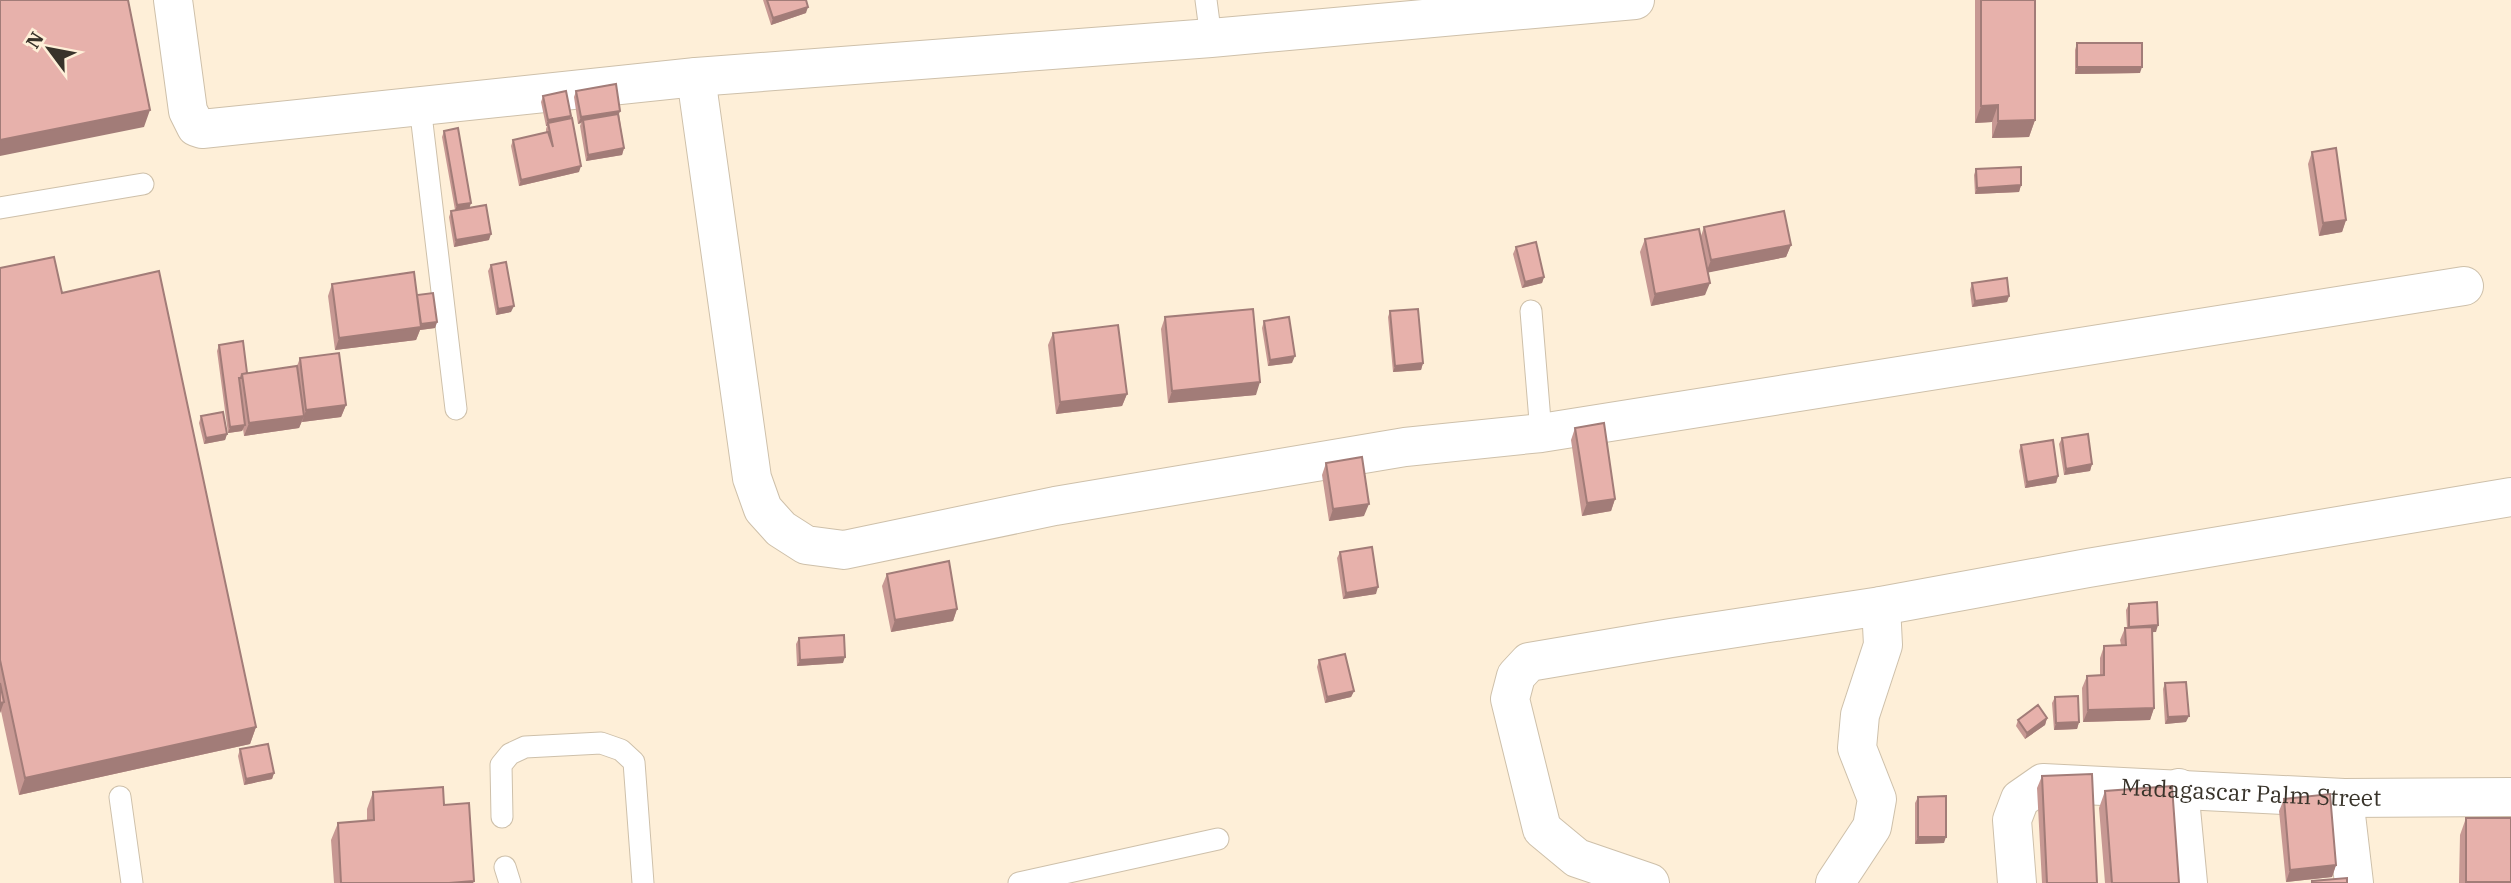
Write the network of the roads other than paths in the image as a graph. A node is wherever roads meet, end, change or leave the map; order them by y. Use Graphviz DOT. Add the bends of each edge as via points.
graph roads {
  1 [pos="173,0"];
  2 [pos="1206,0"];
  3 [pos="1635,0"];
  4 [pos="1211,38"];
  5 [pos="696,78"];
  6 [pos="420,106"];
  7 [pos="143,184"];
  8 [pos="0,208"];
  9 [pos="2464,286"];
  10 [pos="1531,311"];
  11 [pos="456,409"];
  12 [pos="1541,433"];
  13 [pos="2511,497"];
  14 [pos="1881,606"];
  15 [pos="2179,788"];
  16 [pos="120,797"];
  17 [pos="2511,797"];
  18 [pos="2344,798"];
  19 [pos="502,817"];
  20 [pos="1218,839"];
  21 [pos="132,883"];
  22 [pos="643,883"];
  23 [pos="1019,883"];
  24 [pos="1650,883"];
  25 [pos="1835,883"];
  26 [pos="2017,883"];
  27 [pos="2188,883"];
  28 [pos="2354,883"];
  1 -- 6 [label="street" via="188,111 196,127"];
  2 -- 4 [label="lane"];
  3 -- 4 [label="street"];
  4 -- 5 [label="street"];
  5 -- 6 [label="street"];
  5 -- 12 [label="street" via="752,478 763,509 780,529 806,545 844,550 1055,506 1405,447"];
  6 -- 11 [label="lane"];
  7 -- 8 [label="lane"];
  9 -- 12 [label="street"];
  10 -- 12 [label="lane"];
  13 -- 14 [label="street"];
  14 -- 24 [label="street" via="1529,662 1516,676 1510,699 1542,829 1577,858"];
  14 -- 25 [label="street" via="1883,645 1860,715 1857,748 1877,799 1872,827"];
  15 -- 18 [label="street, Madagascar Palm Street"];
  15 -- 26 [label="street, Madagascar Palm Street" via="2043,783 2020,799 2012,820"];
  15 -- 27 [label="street"];
  16 -- 21 [label="lane"];
  17 -- 18 [label="street, Madagascar Palm Street"];
  18 -- 28 [label="street"];
  19 -- 22 [label="lane" via="501,765 510,754 525,747 601,743 621,750 634,762"];
  20 -- 23 [label="lane"];
}
